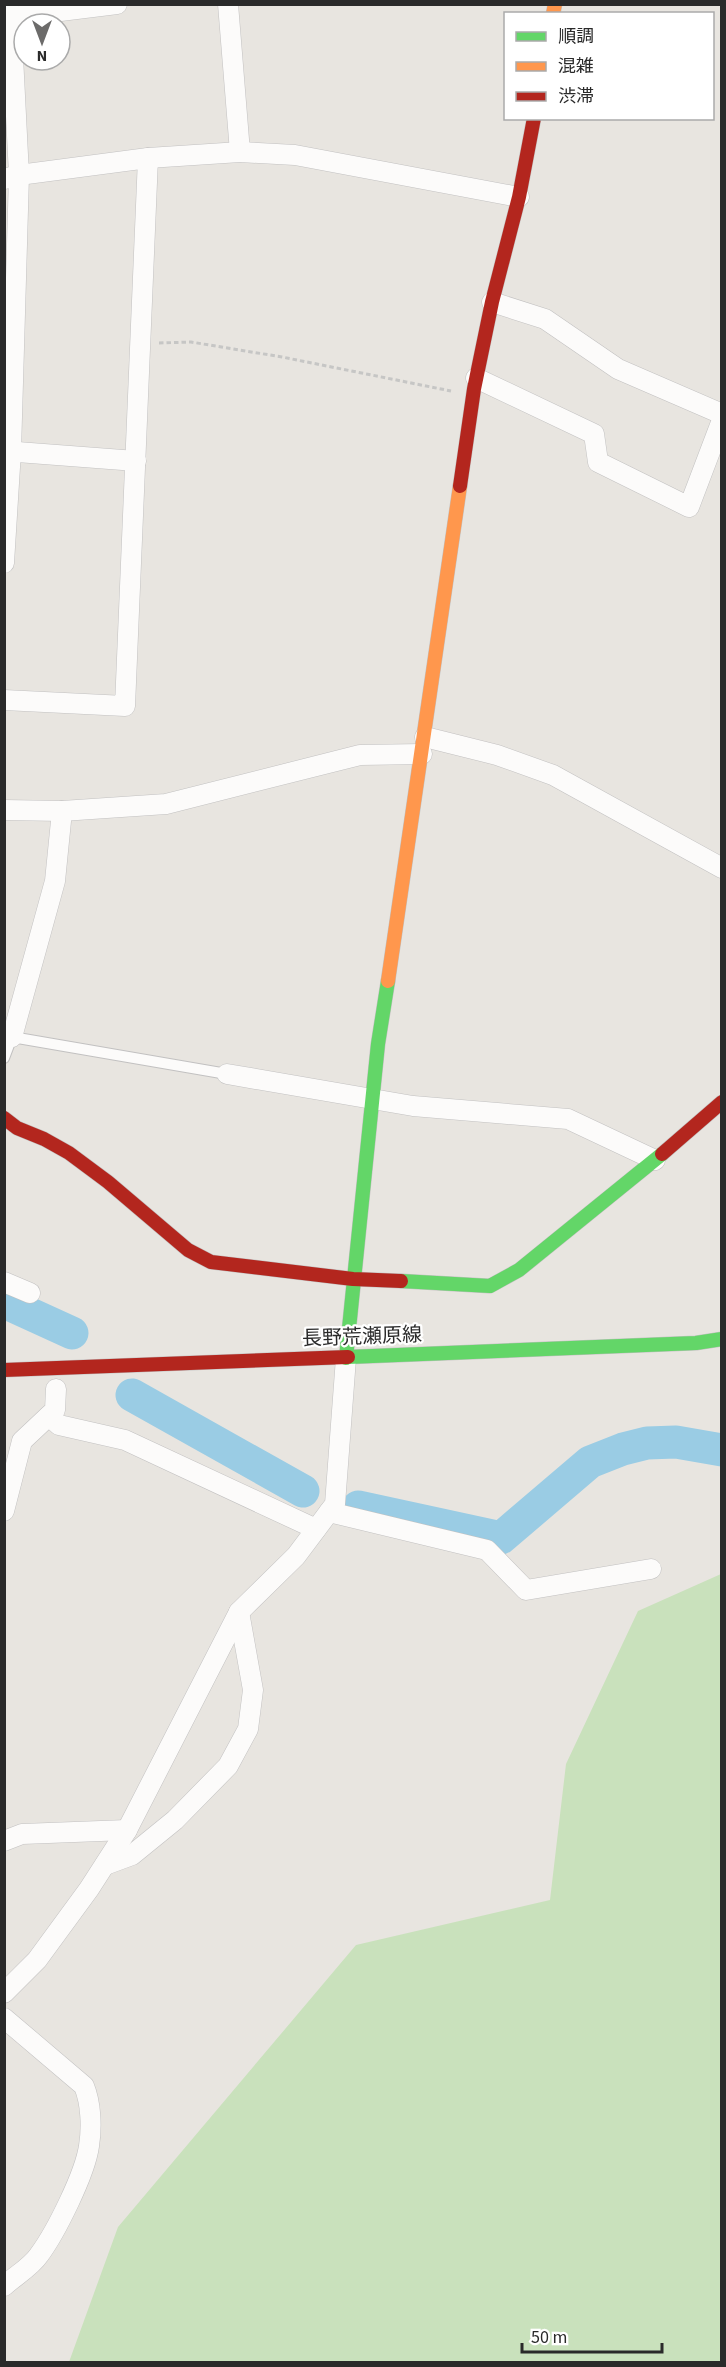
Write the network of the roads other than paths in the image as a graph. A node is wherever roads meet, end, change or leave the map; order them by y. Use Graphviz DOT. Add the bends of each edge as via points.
graph roads {
  1 [pos="117,4"];
  2 [pos="228,4"];
  3 [pos="8,13"];
  4 [pos="534,120"];
  5 [pos="240,152"];
  6 [pos="148,158"];
  7 [pos="12,177"];
  8 [pos="519,197"];
  9 [pos="492,302"];
  10 [pos="10,326"];
  11 [pos="475,387"];
  12 [pos="722,414"];
  13 [pos="722,420"];
  14 [pos="8,451"];
  15 [pos="136,461"];
  16 [pos="4,563"];
  17 [pos="4,700"];
  18 [pos="423,746"];
  19 [pos="4,810"];
  20 [pos="62,812"];
  21 [pos="722,868"];
  22 [pos="12,1037"];
  23 [pos="4,1058"];
  24 [pos="226,1074"];
  25 [pos="372,1098"];
  26 [pos="722,1102"];
  27 [pos="4,1118"];
  28 [pos="655,1160"];
  29 [pos="353,1280"];
  30 [pos="4,1282"];
  31 [pos="30,1293"];
  32 [pos="722,1339"];
  33 [pos="346,1358"];
  34 [pos="4,1370"];
  35 [pos="56,1389"];
  36 [pos="49,1416"];
  37 [pos="4,1511"];
  38 [pos="329,1512"];
  39 [pos="316,1529"];
  40 [pos="651,1569"];
  41 [pos="239,1612"];
  42 [pos="127,1830"];
  43 [pos="4,1841"];
  44 [pos="105,1864"];
  45 [pos="4,1994"];
  46 [pos="4,2018"];
  47 [pos="4,2286"];
  1 -- 3 [label="street"];
  2 -- 5 [label="street"];
  3 -- 7 [label="street"];
  4 -- 8 [label="street"];
  5 -- 6 [label="street"];
  5 -- 8 [label="street" via="295,154"];
  6 -- 7 [label="street"];
  6 -- 15 [label="street"];
  7 -- 10 [label="street"];
  8 -- 9 [label="street"];
  9 -- 11 [label="street"];
  9 -- 12 [label="street" via="545,319 618,369"];
  10 -- 14 [label="street"];
  11 -- 13 [label="street" via="594,434 598,462 689,507"];
  11 -- 18 [label="street"];
  14 -- 15 [label="street"];
  14 -- 16 [label="street"];
  15 -- 17 [label="street" via="125,706"];
  18 -- 20 [label="street" via="360,755 166,804"];
  18 -- 21 [label="street" via="497,755 553,775"];
  18 -- 25 [label="street"];
  19 -- 20 [label="street"];
  20 -- 22 [label="street" via="55,881"];
  22 -- 23 [label="lane"];
  22 -- 24 [label="lane"];
  24 -- 25 [label="street"];
  25 -- 28 [label="street" via="413,1106 568,1119"];
  25 -- 29 [label="street"];
  26 -- 28 [label="street"];
  27 -- 29 [label="street" via="16,1128 69,1153 188,1250 211,1262"];
  28 -- 29 [label="street" via="519,1270 490,1286"];
  29 -- 33 [label="street"];
  30 -- 31 [label="street"];
  32 -- 33 [label="street, 長野荒瀬原線"];
  33 -- 34 [label="street, 長野荒瀬原線"];
  33 -- 38 [label="street" via="335,1504"];
  35 -- 36 [label="street" via="55,1410"];
  36 -- 37 [label="street" via="22,1441"];
  36 -- 39 [label="street" via="59,1425 124,1440"];
  38 -- 39 [label="street"];
  38 -- 40 [label="street" via="488,1550 526,1590"];
  39 -- 41 [label="street" via="296,1556"];
  41 -- 42 [label="street"];
  41 -- 44 [label="street" via="253,1690 248,1729 228,1766 175,1820 132,1855"];
  42 -- 43 [label="street" via="22,1834"];
  42 -- 44 [label="street"];
  44 -- 45 [label="street" via="37,1960"];
  46 -- 47 [label="street" via="84,2086 88,2097 89,2146 67,2204 38,2256"];
}
